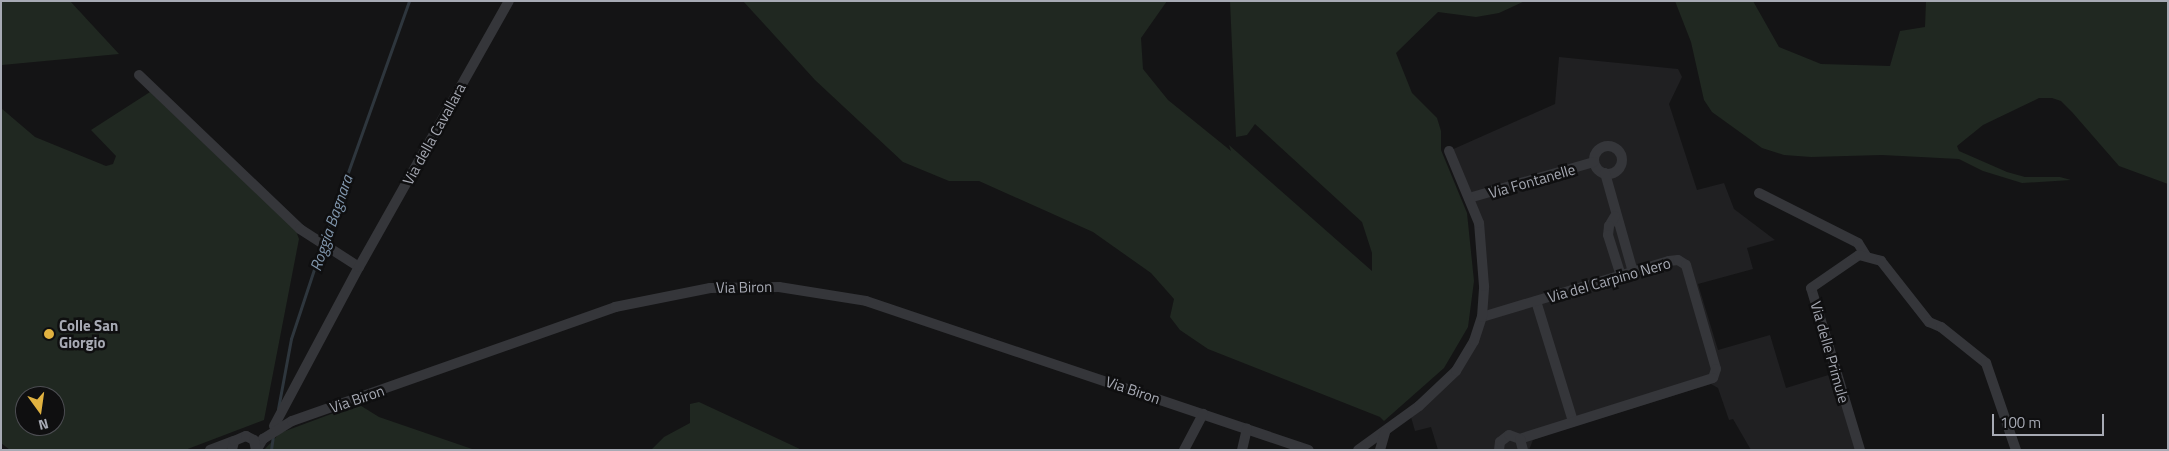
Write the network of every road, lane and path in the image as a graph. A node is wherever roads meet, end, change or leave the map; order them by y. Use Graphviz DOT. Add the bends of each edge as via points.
graph roads {
  1 [pos="508,1"];
  2 [pos="139,75"];
  3 [pos="1449,151"];
  4 [pos="1594,162"];
  5 [pos="1605,174"];
  6 [pos="1760,193"];
  7 [pos="1469,198"];
  8 [pos="1615,216"];
  9 [pos="1866,256"];
  10 [pos="359,268"];
  11 [pos="1633,272"];
  12 [pos="1621,276"];
  13 [pos="1536,301"];
  14 [pos="1482,317"];
  15 [pos="288,403"];
  16 [pos="1203,414"];
  17 [pos="1573,421"];
  18 [pos="290,422"];
  19 [pos="274,426"];
  20 [pos="1247,428"];
  21 [pos="1385,433"];
  22 [pos="250,437"];
  23 [pos="1520,439"];
  24 [pos="233,445"];
  25 [pos="1364,448"];
  26 [pos="257,449"];
  27 [pos="210,450"];
  28 [pos="1184,450"];
  29 [pos="1242,450"];
  30 [pos="1308,450"];
  31 [pos="1380,450"];
  32 [pos="1499,450"];
  33 [pos="1523,450"];
  34 [pos="1860,450"];
  35 [pos="2016,450"];
  1 -- 10 [label="street, Via della Cavallara"];
  2 -- 10 [label="street" via="300,229"];
  3 -- 7 [label="street"];
  4 -- 5 [label="street"];
  4 -- 5 [label="street" via="1596,153 1603,147 1612,146 1620,152 1621,165 1614,172"];
  4 -- 7 [label="street, Via Fontanelle"];
  5 -- 8 [label="street"];
  6 -- 9 [label="street" via="1858,243"];
  7 -- 14 [label="street" via="1478,223 1483,253"];
  8 -- 11 [label="street"];
  8 -- 12 [label="street" via="1608,235"];
  9 -- 34 [label="street, Via delle Primule" via="1859,255 1811,288"];
  9 -- 35 [label="street" via="1881,261 1929,322 1971,349 1986,363"];
  10 -- 15 [label="street, Via della Cavallara"];
  11 -- 12 [label="street, Via del Carpino Nero"];
  11 -- 17 [label="street, Via del Carpino Nero" via="1669,261 1678,260 1686,265 1716,375 1707,381"];
  12 -- 13 [label="street, Via del Carpino Nero"];
  13 -- 14 [label="street, Via del Carpino Nero"];
  13 -- 17 [label="street"];
  14 -- 21 [label="street" via="1474,340 1456,371"];
  15 -- 18 [label="street"];
  15 -- 19 [label="street, Via della Cavallara"];
  16 -- 18 [label="street, Via Biron" via="866,301 779,287 737,287 682,292 615,307"];
  16 -- 20 [label="street, Via Biron"];
  16 -- 28 [label="street"];
  17 -- 23 [label="street, Via del Carpino Nero"];
  18 -- 19 [label="street, Via Biron"];
  18 -- 26 [label="street, Via Biron" via="263,439"];
  19 -- 22 [label="street, Via Biron"];
  20 -- 29 [label="street"];
  20 -- 30 [label="street, Via Biron"];
  21 -- 25 [label="street"];
  21 -- 31 [label="street"];
  22 -- 24 [label="street, Via Biron" via="242,436"];
  22 -- 26 [label="street"];
  23 -- 32 [label="street, Via del Carpino Nero" via="1513,435 1505,436"];
  23 -- 33 [label="street"];
  24 -- 27 [label="street"];
}
